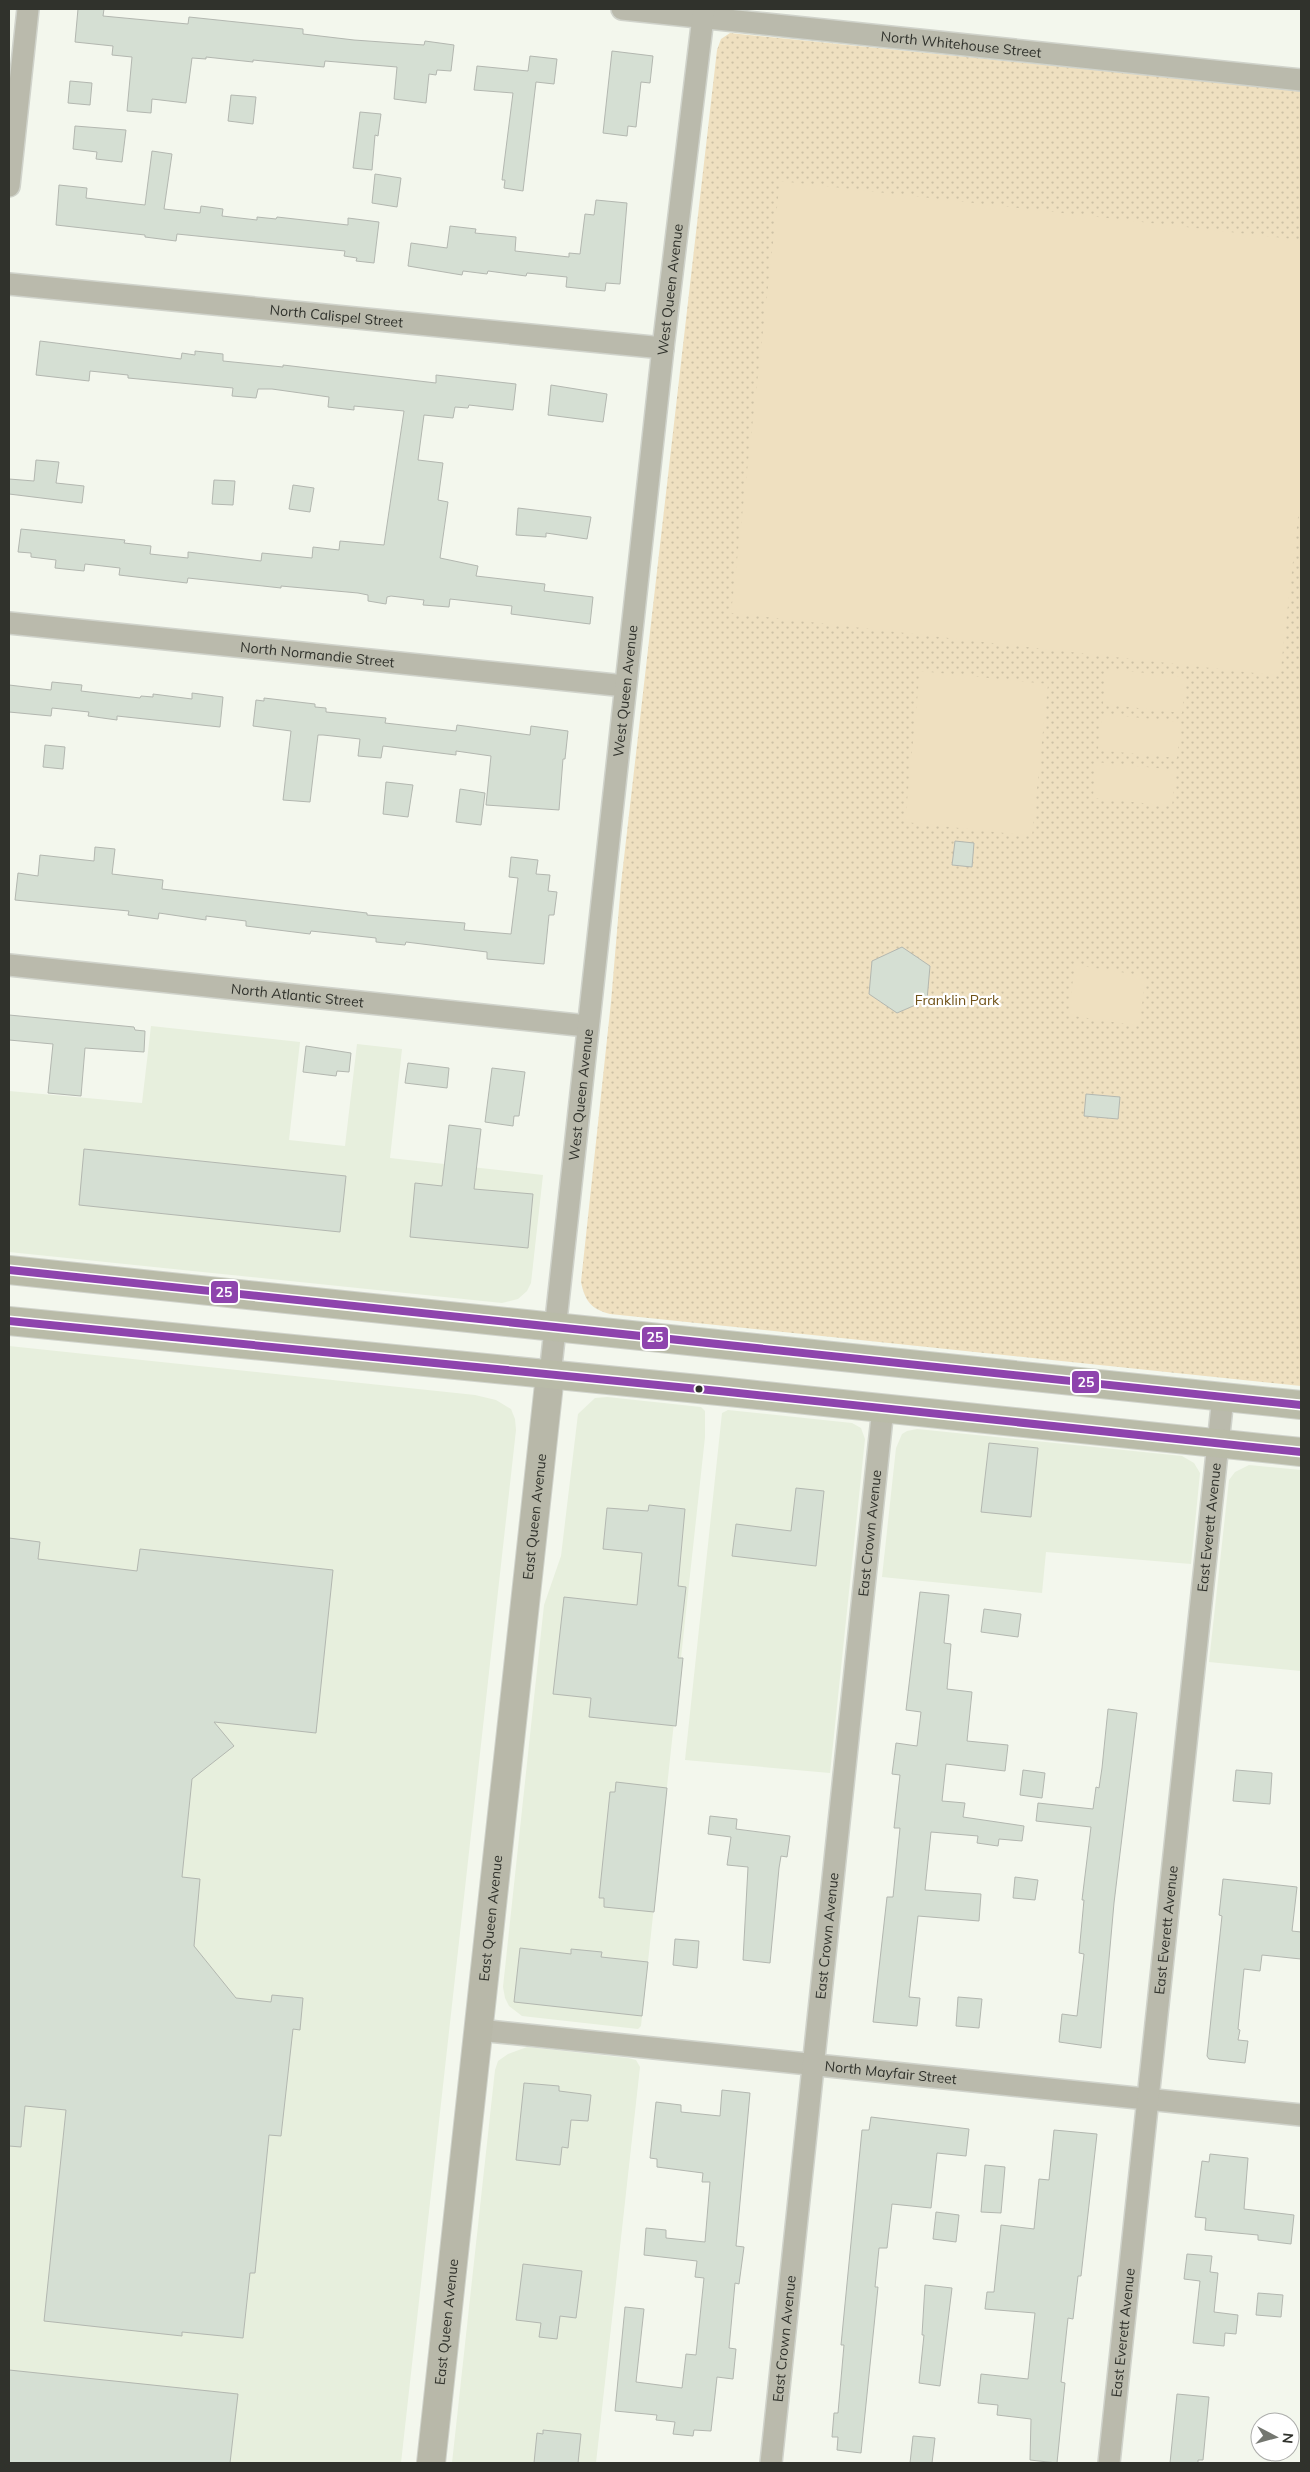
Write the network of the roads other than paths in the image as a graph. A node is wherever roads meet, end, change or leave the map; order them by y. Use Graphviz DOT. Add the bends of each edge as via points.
graph roads {
  1 [pos="28,9"];
  2 [pos="622,9"];
  3 [pos="704,13"];
  4 [pos="1301,80"];
  5 [pos="9,186"];
  6 [pos="9,284"];
  7 [pos="663,348"];
  8 [pos="9,624"];
  9 [pos="625,686"];
  10 [pos="9,965"];
  11 [pos="586,1026"];
  12 [pos="9,1270"];
  13 [pos="9,1321"];
  14 [pos="554,1328"];
  15 [pos="550,1375"];
  16 [pos="1223,1397"];
  17 [pos="1301,1406"];
  18 [pos="883,1408"];
  19 [pos="1217,1443"];
  20 [pos="1301,1452"];
  21 [pos="479,2030"];
  22 [pos="814,2063"];
  23 [pos="1149,2099"];
  24 [pos="1301,2114"];
  25 [pos="431,2463"];
  26 [pos="771,2463"];
  27 [pos="1109,2463"];
  1 -- 5 [label="street"];
  2 -- 3 [label="street, North Whitehouse Street"];
  3 -- 4 [label="street, North Whitehouse Street"];
  3 -- 7 [label="street, West Queen Avenue"];
  6 -- 7 [label="street, North Calispel Street"];
  7 -- 9 [label="street, West Queen Avenue"];
  8 -- 9 [label="street, North Normandie Street"];
  9 -- 11 [label="street, West Queen Avenue"];
  10 -- 11 [label="street, North Atlantic Street"];
  11 -- 14 [label="street, West Queen Avenue"];
  12 -- 14 [label="main road"];
  13 -- 15 [label="main road"];
  14 -- 15 [label="street, West Queen Avenue"];
  14 -- 16 [label="main road"];
  15 -- 18 [label="main road"];
  15 -- 21 [label="street, East Queen Avenue"];
  16 -- 17 [label="main road"];
  16 -- 19 [label="street, East Everett Avenue"];
  18 -- 19 [label="main road"];
  18 -- 22 [label="street, East Crown Avenue"];
  19 -- 20 [label="main road"];
  19 -- 23 [label="street, East Everett Avenue"];
  21 -- 22 [label="street, North Mayfair Street"];
  21 -- 25 [label="street, East Queen Avenue"];
  22 -- 23 [label="street, North Mayfair Street"];
  22 -- 26 [label="street, East Crown Avenue"];
  23 -- 24 [label="street, North Mayfair Street"];
  23 -- 27 [label="street, East Everett Avenue"];
}
